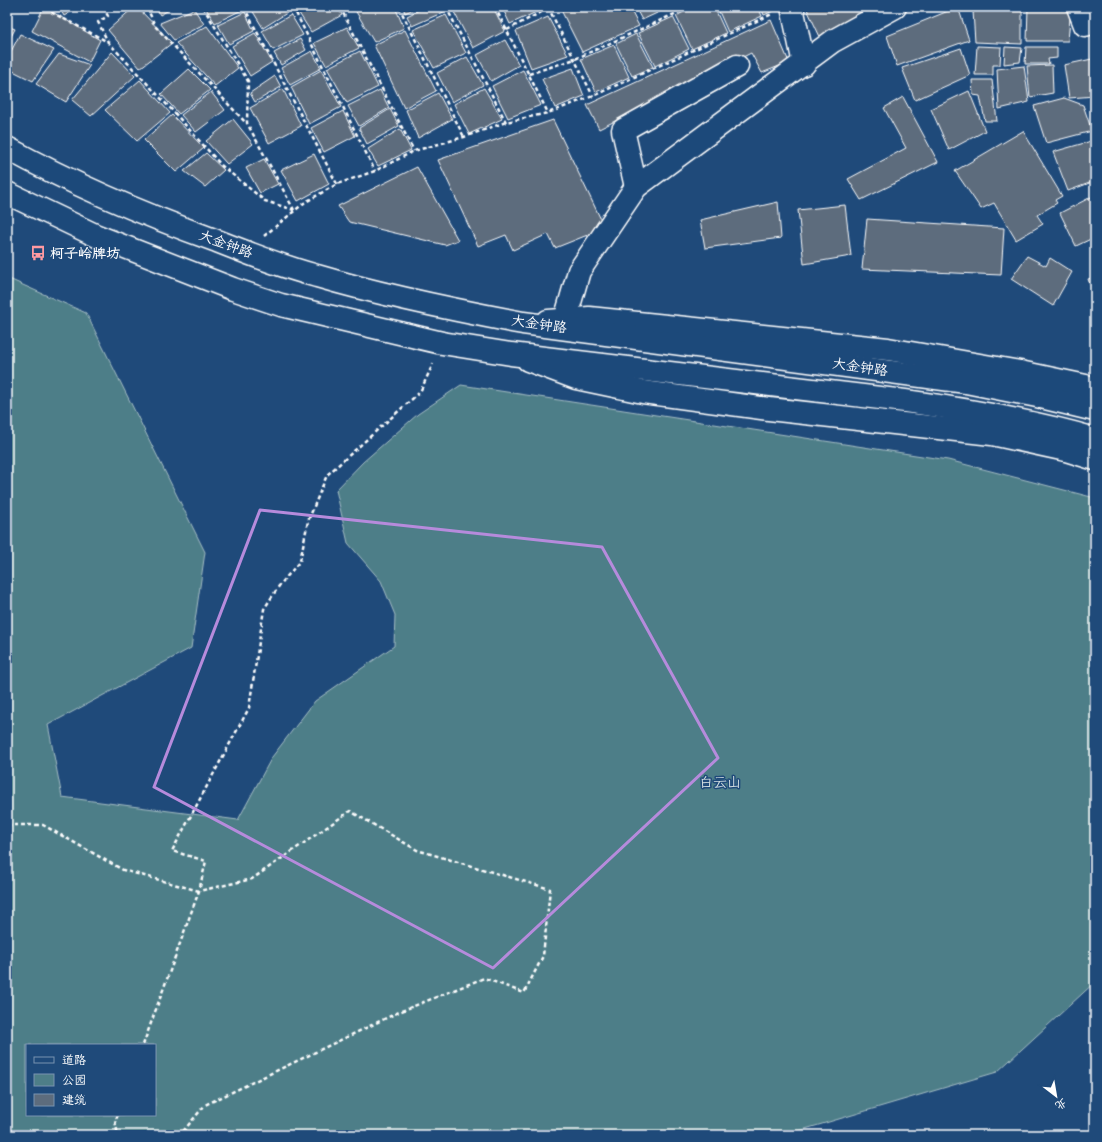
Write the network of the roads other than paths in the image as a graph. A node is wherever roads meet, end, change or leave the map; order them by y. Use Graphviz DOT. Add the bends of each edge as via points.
graph roads {
  1 [pos="895,7"];
  2 [pos="1078,7"];
  3 [pos="782,10"];
  4 [pos="1095,22"];
  5 [pos="804,64"];
  6 [pos="737,66"];
  7 [pos="7,148"];
  8 [pos="636,187"];
  9 [pos="7,192"];
  10 [pos="565,320"];
  11 [pos="523,323"];
  12 [pos="511,354"];
  13 [pos="1095,388"];
  14 [pos="1095,410"];
  15 [pos="1095,440"];
  16 [pos="1095,459"];
  1 -- 5 [label="main road" via="833,41"];
  2 -- 4 [label="main road" via="1085,25"];
  3 -- 5 [label="main road"];
  5 -- 8 [label="main road"];
  6 -- 8 [label="main road" via="623,130"];
  7 -- 11 [label="main road, 大金钟路" via="113,201 245,252 316,276 384,294"];
  8 -- 10 [label="main road" via="579,271"];
  9 -- 12 [label="main road, 大金钟路" via="97,236 281,305 442,343"];
  10 -- 11 [label="main road"];
  10 -- 13 [label="main road" via="589,318 888,349"];
  11 -- 14 [label="main road, 大金钟路" via="966,382"];
  12 -- 15 [label="main road, 大金钟路" via="954,408 1031,423"];
  12 -- 16 [label="main road" via="576,378 643,392 992,434"];
}
